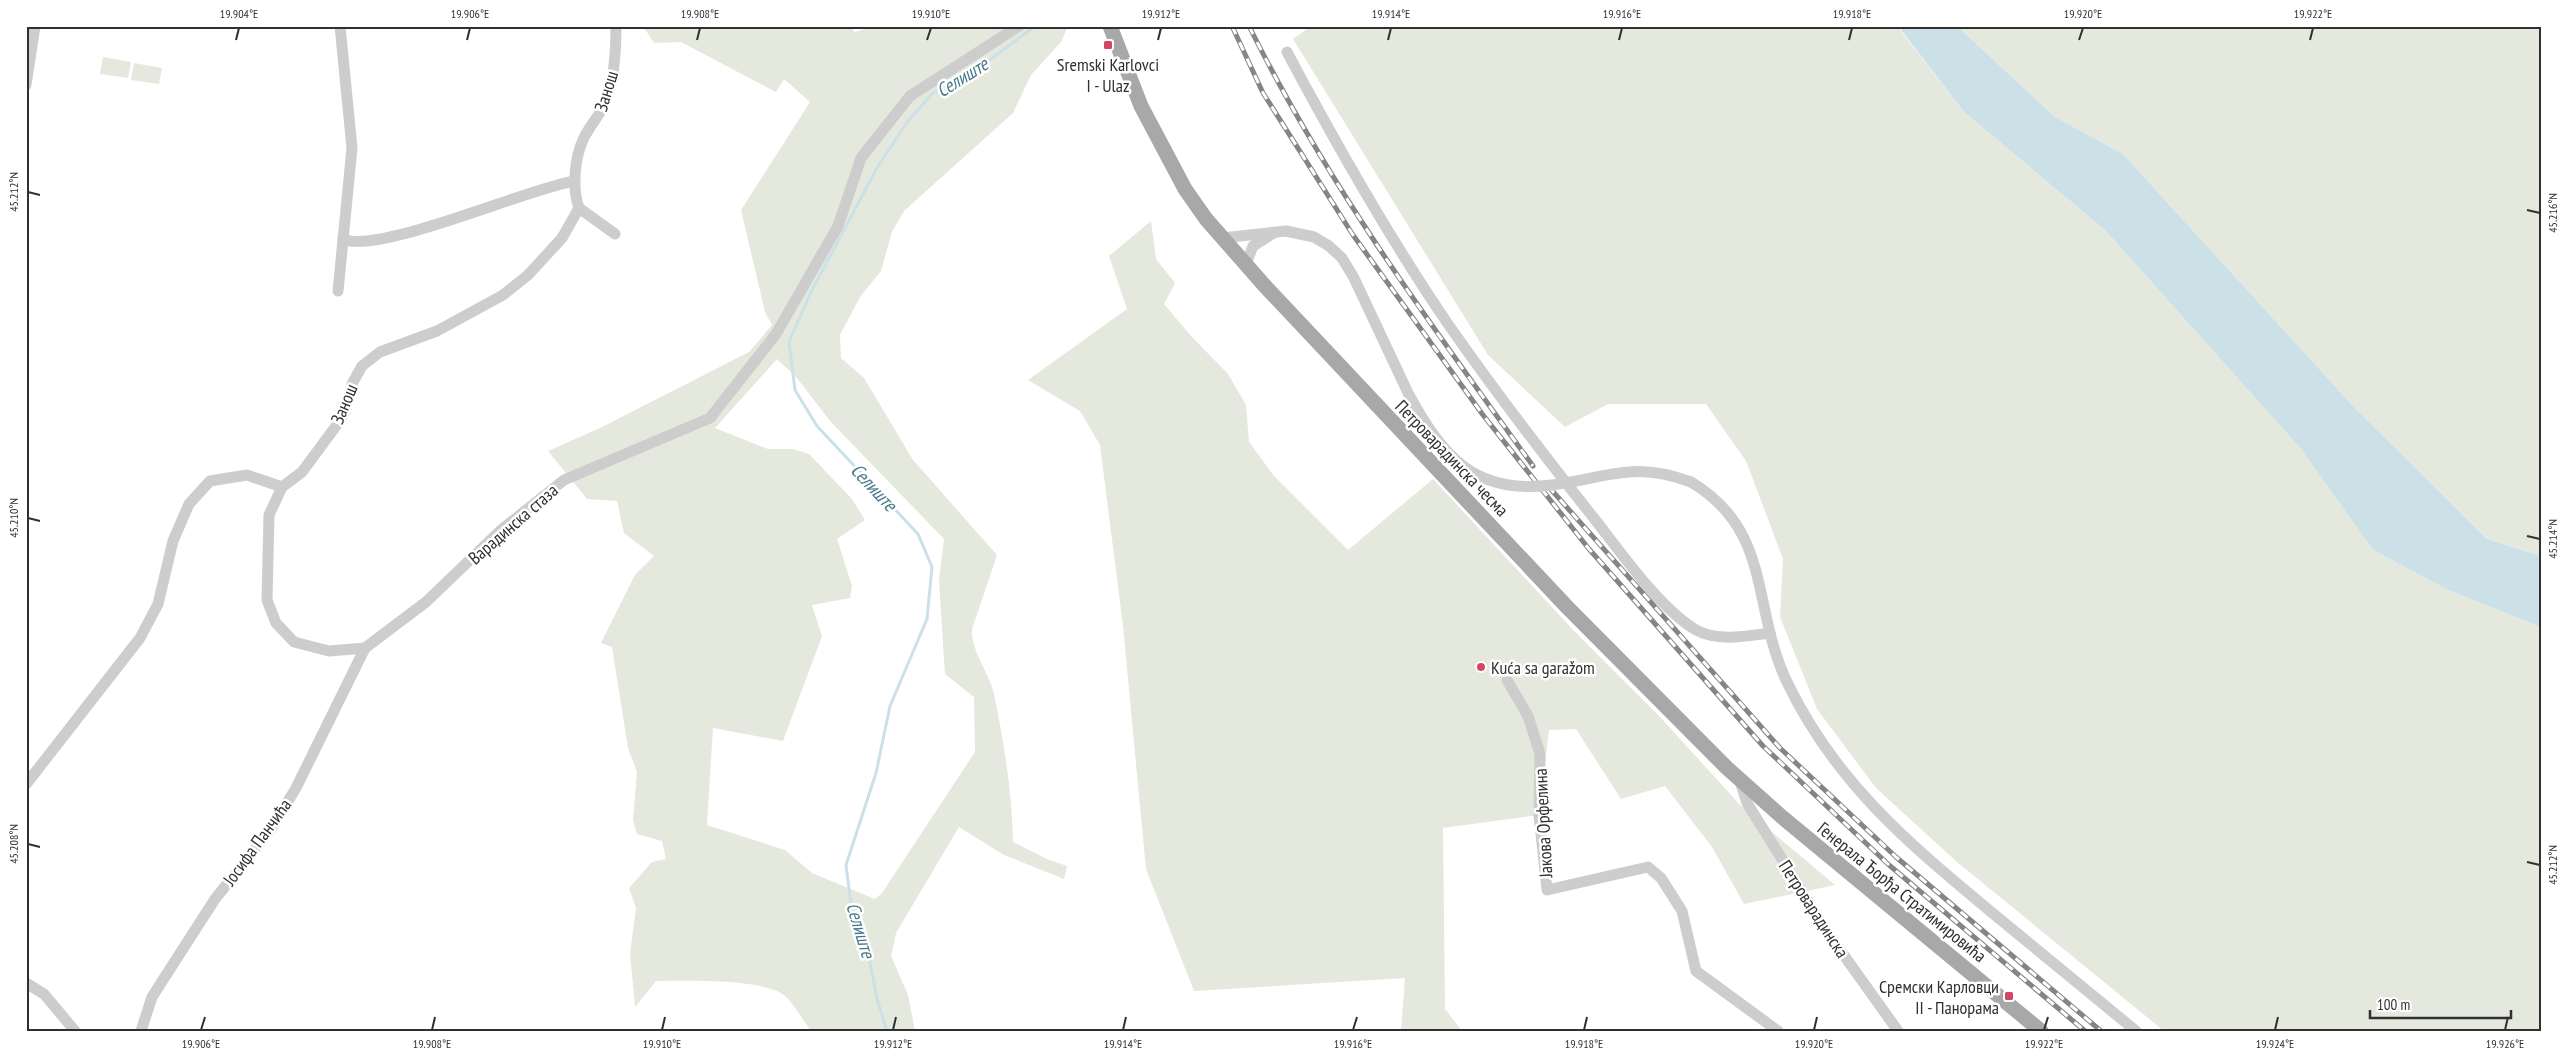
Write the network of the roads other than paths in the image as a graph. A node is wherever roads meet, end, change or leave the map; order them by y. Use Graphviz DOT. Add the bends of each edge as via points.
graph roads {
  1 [pos="35,26"];
  2 [pos="340,26"];
  3 [pos="616,26"];
  4 [pos="1019,26"];
  5 [pos="1110,26"];
  6 [pos="1287,52"];
  7 [pos="26,85"];
  8 [pos="575,181"];
  9 [pos="579,208"];
  10 [pos="1276,231"];
  11 [pos="615,234"];
  12 [pos="1222,238"];
  13 [pos="343,239"];
  14 [pos="1246,264"];
  15 [pos="338,291"];
  16 [pos="282,487"];
  17 [pos="1770,632"];
  18 [pos="365,648"];
  19 [pos="1507,680"];
  20 [pos="1740,780"];
  21 [pos="26,783"];
  22 [pos="26,983"];
  23 [pos="2039,1030"];
  24 [pos="75,1031"];
  25 [pos="141,1031"];
  26 [pos="1778,1031"];
  27 [pos="1898,1031"];
  28 [pos="2136,1031"];
  1 -- 7 [label="street"];
  2 -- 13 [label="street" via="352,148"];
  3 -- 8 [label="street, Занош" via="616,55 608,96 598,118 588,130"];
  4 -- 18 [label="street, Варадинска стаза" via="910,96 861,158 838,226 776,334 710,418 564,480 502,530 426,602"];
  5 -- 12 [label="main road, Петроварадинска чесма" via="1139,101 1160,143 1195,204"];
  6 -- 17 [label="street" via="1335,139 1447,322 1543,454 1629,562 1670,609 1697,630 1722,638"];
  8 -- 9 [label="street, Занош"];
  8 -- 13 [label="street" via="427,227 362,243"];
  9 -- 11 [label="street"];
  9 -- 16 [label="street, Занош" via="562,238 528,275 503,295 437,331 380,352 362,366 339,422 302,472"];
  10 -- 12 [label="street"];
  10 -- 14 [label="street" via="1253,246"];
  10 -- 17 [label="street, bridge" via="1314,237 1342,258 1426,426 1441,447 1478,476 1526,486 1553,485 1637,470 1659,472 1691,482 1719,502 1737,523 1748,544"];
  12 -- 14 [label="main road, Петроварадинска чесма"];
  13 -- 15 [label="street"];
  14 -- 20 [label="main road, Петроварадинска чесма" via="1568,608"];
  16 -- 18 [label="street, Занош" via="269,515 267,600 270,613 294,642 329,651"];
  16 -- 21 [label="street" via="247,475 210,481 188,504 173,541 158,604 140,638"];
  17 -- 28 [label="street" via="1783,674 1814,733 1869,803 1964,889"];
  18 -- 25 [label="street, Јосифа Панчића" via="296,788 271,829 210,907 152,997"];
  19 -- 26 [label="street, Јакова Орфелина" via="1528,716 1540,754 1539,815 1547,890 1648,866 1661,878 1682,911 1696,971"];
  20 -- 23 [label="main road, Генерала Ђорђа Стратимировића"];
  20 -- 27 [label="street, Петроварадинска" via="1747,804 1828,933"];
  22 -- 24 [label="street" via="44,994"];
}
